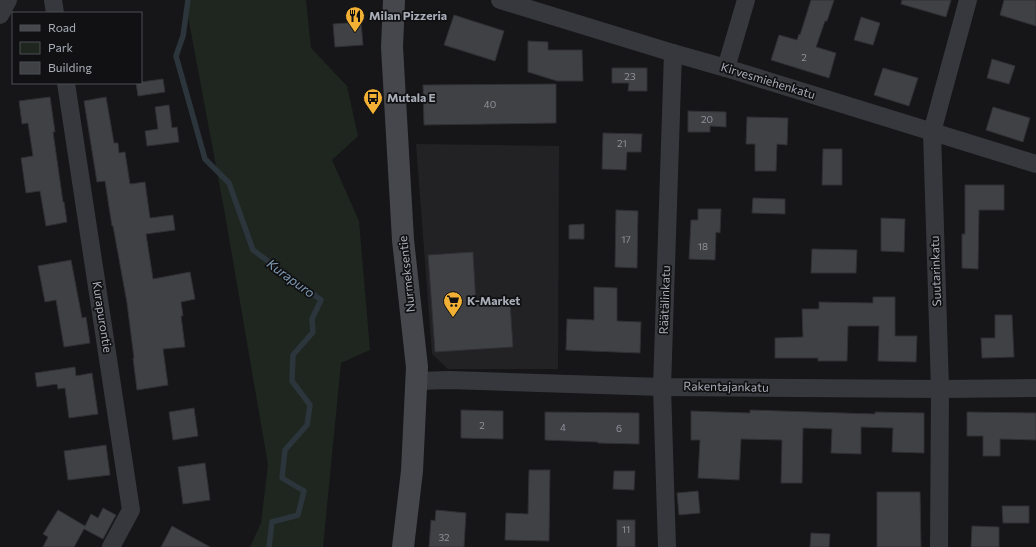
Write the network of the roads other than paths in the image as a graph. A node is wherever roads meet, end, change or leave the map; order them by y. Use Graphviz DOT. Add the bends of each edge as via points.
graph roads {
  1 [pos="8,0"];
  2 [pos="53,0"];
  3 [pos="394,0"];
  4 [pos="500,0"];
  5 [pos="746,0"];
  6 [pos="968,0"];
  7 [pos="55,12"];
  8 [pos="0,15"];
  9 [pos="673,53"];
  10 [pos="726,68"];
  11 [pos="66,84"];
  12 [pos="932,132"];
  13 [pos="1036,164"];
  14 [pos="417,381"];
  15 [pos="662,387"];
  16 [pos="1036,388"];
  17 [pos="940,389"];
  18 [pos="110,547"];
  19 [pos="403,547"];
  20 [pos="667,547"];
  21 [pos="939,547"];
  1 -- 8 [label="street"];
  2 -- 7 [label="street"];
  3 -- 14 [label="street, Nurmeksentie" via="392,47 403,240"];
  4 -- 9 [label="street, Kirvesmiehenkatu"];
  5 -- 10 [label="street"];
  6 -- 12 [label="street, Suutarinkatu"];
  9 -- 10 [label="street, Kirvesmiehenkatu"];
  9 -- 15 [label="street, Räätälinkatu"];
  10 -- 12 [label="street, Kirvesmiehenkatu"];
  11 -- 18 [label="street, Kurapurontie" via="131,510"];
  12 -- 13 [label="street, Kirvesmiehenkatu"];
  12 -- 17 [label="street, Suutarinkatu"];
  14 -- 15 [label="street, Rakentajankatu"];
  14 -- 19 [label="street, Nurmeksentie" via="412,470"];
  15 -- 17 [label="street, Rakentajankatu"];
  15 -- 20 [label="street, Räätälinkatu"];
  16 -- 17 [label="street, Rakentajankatu"];
  17 -- 21 [label="street, Suutarinkatu"];
}
